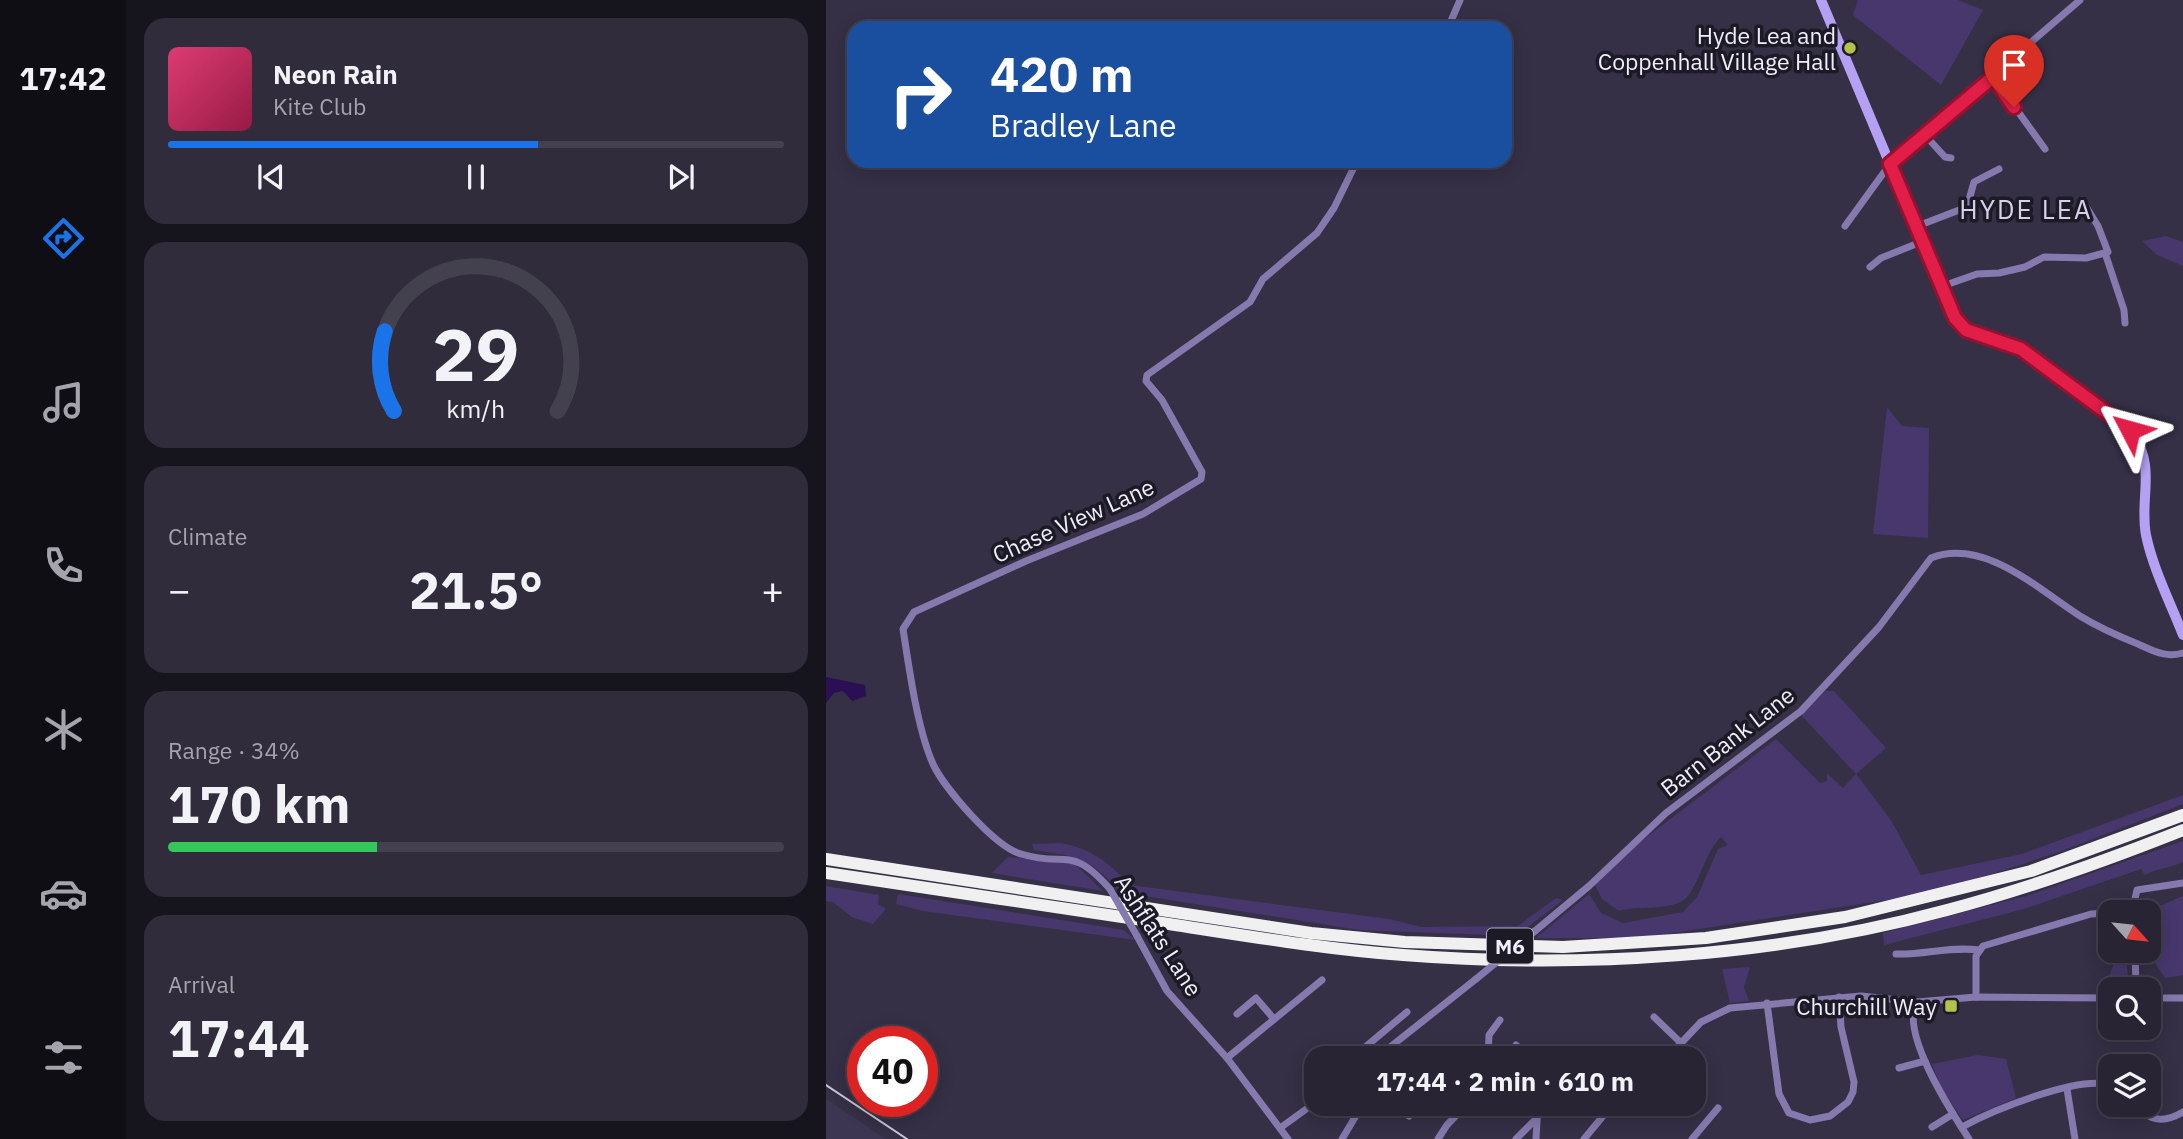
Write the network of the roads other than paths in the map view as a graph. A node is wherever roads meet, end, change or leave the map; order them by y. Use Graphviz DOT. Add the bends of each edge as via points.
graph roads {
  1 [pos="1460,0"];
  2 [pos="1821,0"];
  3 [pos="2080,0"];
  4 [pos="1451,21"];
  5 [pos="1993,77"];
  6 [pos="1924,134"];
  7 [pos="2045,149"];
  8 [pos="1951,158"];
  9 [pos="1890,164"];
  10 [pos="1354,168"];
  11 [pos="1999,169"];
  12 [pos="2082,201"];
  13 [pos="1845,226"];
  14 [pos="1915,227"];
  15 [pos="1921,242"];
  16 [pos="2106,253"];
  17 [pos="1870,267"];
  18 [pos="1940,287"];
  19 [pos="2125,323"];
  20 [pos="914,612"];
  21 [pos="2183,635"];
  22 [pos="2183,653"];
  23 [pos="2183,815"];
  24 [pos="2183,830"];
  25 [pos="826,859"];
  26 [pos="826,873"];
  27 [pos="2183,883"];
  28 [pos="2136,900"];
  29 [pos="2098,914"];
  30 [pos="1979,950"];
  31 [pos="1896,954"];
  32 [pos="1322,980"];
  33 [pos="1839,997"];
  34 [pos="1976,997"];
  35 [pos="2098,998"];
  36 [pos="2161,998"];
  37 [pos="2183,998"];
  38 [pos="1917,1002"];
  39 [pos="1767,1003"];
  40 [pos="1407,1012"];
  41 [pos="1237,1014"];
  42 [pos="1654,1017"];
  43 [pos="1274,1019"];
  44 [pos="1500,1020"];
  45 [pos="1680,1042"];
  46 [pos="1372,1046"];
  47 [pos="1391,1046"];
  48 [pos="1489,1046"];
  49 [pos="1677,1046"];
  50 [pos="1227,1058"];
  51 [pos="1925,1061"];
  52 [pos="1899,1068"];
  53 [pos="2098,1084"];
  54 [pos="2067,1089"];
  55 [pos="1718,1108"];
  56 [pos="1304,1111"];
  57 [pos="2183,1112"];
  58 [pos="1953,1114"];
  59 [pos="1356,1116"];
  60 [pos="1402,1116"];
  61 [pos="1456,1116"];
  62 [pos="1536,1116"];
  63 [pos="1603,1116"];
  64 [pos="2150,1117"];
  65 [pos="1396,1119"];
  66 [pos="1536,1119"];
  67 [pos="1932,1127"];
  68 [pos="1962,1127"];
  69 [pos="1280,1128"];
  70 [pos="1288,1139"];
  71 [pos="1342,1139"];
  72 [pos="1438,1139"];
  73 [pos="1516,1139"];
  74 [pos="1536,1139"];
  75 [pos="1584,1139"];
  76 [pos="1692,1139"];
  77 [pos="1969,1139"];
  78 [pos="2075,1139"];
  1 -- 4 [label="street"];
  2 -- 9 [label="street"];
  3 -- 5 [label="street"];
  5 -- 6 [label="street"];
  5 -- 7 [label="street"];
  6 -- 8 [label="street"];
  6 -- 9 [label="street"];
  9 -- 13 [label="street"];
  9 -- 14 [label="street"];
  10 -- 20 [label="street, Chase View Lane" via="1317,233 1263,279 1250,302 1147,375 1146,381 1162,400 1202,472 1198,481 1143,514"];
  11 -- 14 [label="street" via="1974,182 1967,207"];
  12 -- 16 [label="street" via="2098,226"];
  14 -- 15 [label="street"];
  15 -- 17 [label="street"];
  15 -- 18 [label="street"];
  16 -- 18 [label="street" via="2086,258 2043,257 2025,267 1977,274"];
  16 -- 19 [label="street"];
  18 -- 21 [label="street" via="1966,330 2021,349 2132,433 2145,459 2146,535"];
  20 -- 50 [label="street, Ashflats Lane, bridge" via="903,629 933,765 982,830 1019,854 1076,859 1091,869 1110,889 1167,991"];
  22 -- 47 [label="street, Barn Bank Lane, bridge" via="2167,657 2081,617 2031,579 2000,563 1954,553 1931,558 1879,627 1801,711 1666,813 1589,886"];
  23 -- 25 [label="highway, M6" via="2031,871 1845,917 1706,938 1563,947 1405,942 1311,933"];
  24 -- 26 [label="highway, M6" via="2035,885 1846,932 1711,952 1562,960 1405,956 1275,943"];
  27 -- 28 [label="street" via="2137,890"];
  29 -- 30 [label="street"];
  30 -- 31 [label="street" via="1954,947 1928,955"];
  30 -- 34 [label="street"];
  32 -- 43 [label="street"];
  33 -- 38 [label="street"];
  33 -- 39 [label="street"];
  33 -- 39 [label="street" via="1853,1092 1830,1116 1810,1120 1789,1113 1779,1094"];
  34 -- 35 [label="street"];
  34 -- 38 [label="street"];
  36 -- 37 [label="street"];
  38 -- 51 [label="street" via="1916,1026"];
  39 -- 45 [label="street" via="1730,1008 1701,1022"];
  40 -- 46 [label="street"];
  41 -- 43 [label="street" via="1256,998"];
  42 -- 45 [label="street"];
  43 -- 50 [label="street"];
  44 -- 48 [label="street" via="1489,1035"];
  45 -- 49 [label="street"];
  50 -- 69 [label="street, Ashflats Lane"];
  51 -- 52 [label="street"];
  51 -- 58 [label="street"];
  53 -- 54 [label="street"];
  54 -- 68 [label="street" via="2004,1106"];
  54 -- 78 [label="street"];
  55 -- 76 [label="street"];
  56 -- 69 [label="street"];
  57 -- 64 [label="street" via="2167,1120"];
  58 -- 67 [label="street"];
  58 -- 68 [label="street"];
  59 -- 71 [label="street"];
  60 -- 65 [label="street"];
  61 -- 72 [label="street"];
  62 -- 66 [label="street"];
  63 -- 75 [label="street"];
  66 -- 73 [label="street"];
  66 -- 74 [label="street"];
  68 -- 77 [label="street"];
  69 -- 70 [label="street, Ashflats Lane"];
}
